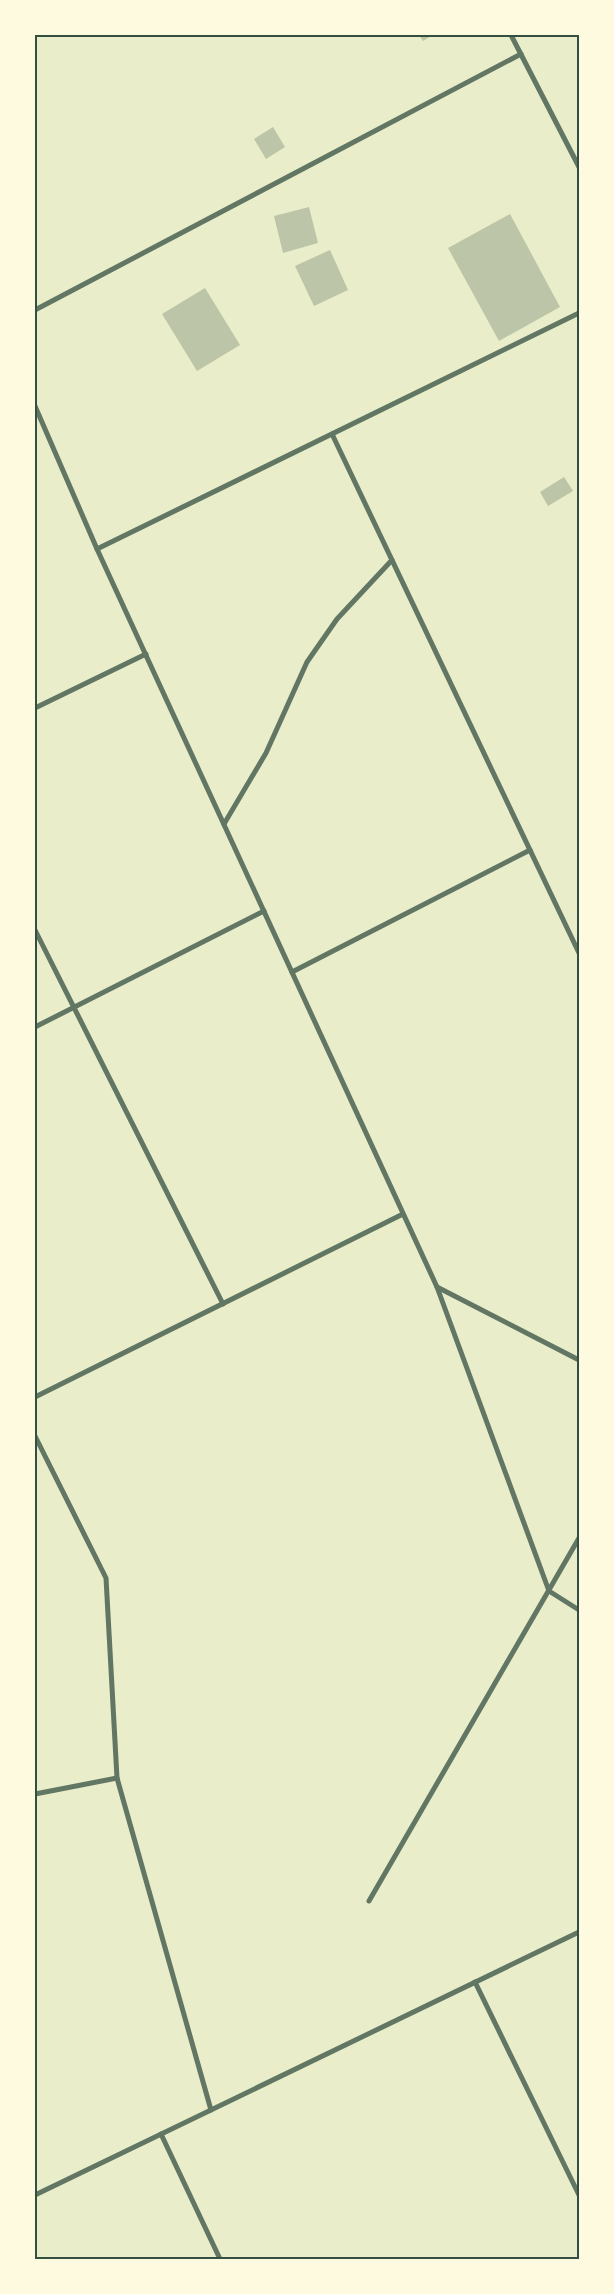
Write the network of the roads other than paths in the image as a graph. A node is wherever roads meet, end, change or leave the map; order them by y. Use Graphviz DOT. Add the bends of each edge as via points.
graph roads {
  1 [pos="511,35"];
  2 [pos="521,54"];
  3 [pos="579,167"];
  4 [pos="35,310"];
  5 [pos="579,313"];
  6 [pos="35,406"];
  7 [pos="332,434"];
  8 [pos="98,548"];
  9 [pos="392,560"];
  10 [pos="146,654"];
  11 [pos="35,708"];
  12 [pos="224,824"];
  13 [pos="530,850"];
  14 [pos="264,911"];
  15 [pos="35,930"];
  16 [pos="579,953"];
  17 [pos="292,972"];
  18 [pos="74,1007"];
  19 [pos="35,1027"];
  20 [pos="403,1214"];
  21 [pos="437,1287"];
  22 [pos="222,1304"];
  23 [pos="579,1360"];
  24 [pos="35,1397"];
  25 [pos="35,1436"];
  26 [pos="579,1538"];
  27 [pos="549,1591"];
  28 [pos="579,1610"];
  29 [pos="117,1778"];
  30 [pos="35,1794"];
  31 [pos="369,1901"];
  32 [pos="579,1932"];
  33 [pos="474,1982"];
  34 [pos="211,2110"];
  35 [pos="161,2134"];
  36 [pos="35,2195"];
  37 [pos="579,2195"];
  38 [pos="220,2259"];
  1 -- 2 [label="street"];
  2 -- 3 [label="street"];
  2 -- 4 [label="street"];
  5 -- 7 [label="street"];
  6 -- 8 [label="street"];
  7 -- 8 [label="street"];
  7 -- 9 [label="street"];
  8 -- 10 [label="street"];
  9 -- 12 [label="street" via="337,619 307,662 266,752"];
  9 -- 13 [label="street"];
  10 -- 11 [label="street"];
  10 -- 12 [label="street"];
  12 -- 14 [label="street"];
  13 -- 16 [label="street"];
  13 -- 17 [label="street"];
  14 -- 17 [label="street"];
  14 -- 18 [label="street"];
  15 -- 18 [label="street"];
  17 -- 20 [label="street"];
  18 -- 19 [label="street"];
  18 -- 22 [label="street"];
  20 -- 21 [label="street"];
  20 -- 22 [label="street"];
  21 -- 23 [label="street"];
  21 -- 27 [label="street"];
  22 -- 24 [label="street"];
  25 -- 29 [label="street" via="106,1578"];
  26 -- 27 [label="street"];
  27 -- 28 [label="street"];
  27 -- 31 [label="street"];
  29 -- 30 [label="street"];
  29 -- 34 [label="street"];
  32 -- 33 [label="street"];
  33 -- 34 [label="street"];
  33 -- 37 [label="street"];
  34 -- 35 [label="street"];
  35 -- 36 [label="street"];
  35 -- 38 [label="street"];
}
